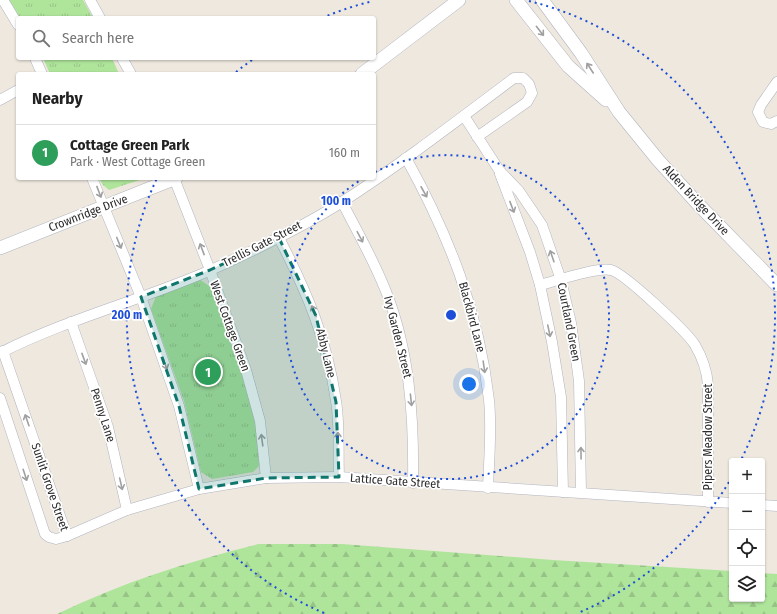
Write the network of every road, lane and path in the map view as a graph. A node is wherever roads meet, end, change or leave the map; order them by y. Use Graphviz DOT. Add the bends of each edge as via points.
graph roads {
  1 [pos="4,0"];
  2 [pos="90,0"];
  3 [pos="459,0"];
  4 [pos="516,0"];
  5 [pos="542,0"];
  6 [pos="99,16"];
  7 [pos="16,21"];
  8 [pos="36,60"];
  9 [pos="123,60"];
  10 [pos="41,72"];
  11 [pos="130,72"];
  12 [pos="365,72"];
  13 [pos="777,82"];
  14 [pos="16,91"];
  15 [pos="0,100"];
  16 [pos="619,112"];
  17 [pos="464,116"];
  18 [pos="777,121"];
  19 [pos="477,137"];
  20 [pos="406,158"];
  21 [pos="499,170"];
  22 [pos="376,179"];
  23 [pos="93,180"];
  24 [pos="170,180"];
  25 [pos="176,180"];
  26 [pos="374,180"];
  27 [pos="342,202"];
  28 [pos="104,207"];
  29 [pos="278,238"];
  30 [pos="0,248"];
  31 [pos="210,270"];
  32 [pos="562,280"];
  33 [pos="540,285"];
  34 [pos="777,285"];
  35 [pos="140,296"];
  36 [pos="71,322"];
  37 [pos="2,352"];
  38 [pos="0,398"];
  39 [pos="339,477"];
  40 [pos="266,478"];
  41 [pos="413,482"];
  42 [pos="488,488"];
  43 [pos="199,489"];
  44 [pos="563,492"];
  45 [pos="581,492"];
  46 [pos="708,502"];
  47 [pos="729,503"];
  48 [pos="765,505"];
  49 [pos="777,506"];
  50 [pos="128,510"];
  51 [pos="67,536"];
  1 -- 7 [label="street"];
  2 -- 6 [label="street"];
  3 -- 12 [label="street"];
  4 -- 16 [label="street, Alden Bridge Drive, one-way" via="568,66"];
  16 -- 5 [label="street, Alden Bridge Drive, one-way" via="581,53"];
  8 -- 10 [label="street"];
  9 -- 11 [label="street"];
  13 -- 18 [label="street" via="758,112 763,122 771,124"];
  14 -- 15 [label="street"];
  16 -- 34 [label="street, Alden Bridge Drive" via="698,204"];
  17 -- 19 [label="street, Courtland Green"];
  17 -- 19 [label="street, Trellis Gate Street" via="514,78 523,78 529,84 532,93 526,102"];
  17 -- 20 [label="street, Trellis Gate Street"];
  19 -- 21 [label="street, Courtland Green"];
  20 -- 22 [label="street, Trellis Gate Street"];
  20 -- 42 [label="street, Blackbird Lane, one-way" via="443,229 473,316 489,401"];
  32 -- 21 [label="street, Courtland Green, one-way" via="542,225 519,191"];
  21 -- 33 [label="street, Courtland Green, one-way"];
  23 -- 28 [label="street, one-way"];
  24 -- 28 [label="street, Crownridge Drive"];
  31 -- 25 [label="street, West Cottage Green, one-way"];
  26 -- 27 [label="street, Trellis Gate Street"];
  27 -- 29 [label="street, Trellis Gate Street"];
  27 -- 41 [label="street, Ivy Garden Street, one-way" via="374,264 393,313 409,384 414,429"];
  28 -- 30 [label="street, Crownridge Drive"];
  28 -- 35 [label="street, one-way"];
  29 -- 31 [label="street, Trellis Gate Street"];
  39 -- 29 [label="street, Abby Lane, one-way" via="336,402 328,358 316,316"];
  31 -- 35 [label="street, Trellis Gate Street"];
  40 -- 31 [label="street, West Cottage Green, one-way" via="264,447 254,396"];
  32 -- 33 [label="street, Pipers Meadow Street"];
  45 -- 32 [label="street, Courtland Green, one-way" via="579,380 572,323"];
  32 -- 46 [label="street, Pipers Meadow Street" via="595,271 611,270 634,285 694,344 707,371"];
  33 -- 44 [label="street, Courtland Green, one-way" via="561,397"];
  35 -- 36 [label="street, Trellis Gate Street"];
  35 -- 43 [label="street, one-way" via="179,406"];
  36 -- 37 [label="street, Trellis Gate Street"];
  36 -- 50 [label="street, Penny Lane, one-way" via="108,427"];
  51 -- 37 [label="street, Sunlit Grove Street, one-way"];
  38 -- 51 [label="street, Sunlit Grove Street, one-way" via="45,534 56,539"];
  39 -- 40 [label="street, Lattice Gate Street"];
  39 -- 41 [label="street, Lattice Gate Street"];
  40 -- 43 [label="street, Lattice Gate Street"];
  41 -- 42 [label="street, Lattice Gate Street"];
  42 -- 44 [label="street, Lattice Gate Street"];
  43 -- 50 [label="street, Lattice Gate Street"];
  44 -- 45 [label="street, Lattice Gate Street"];
  45 -- 46 [label="street, Lattice Gate Street"];
  46 -- 47 [label="street, Lattice Gate Street"];
  48 -- 49 [label="street"];
  50 -- 51 [label="street, Lattice Gate Street"];
}
